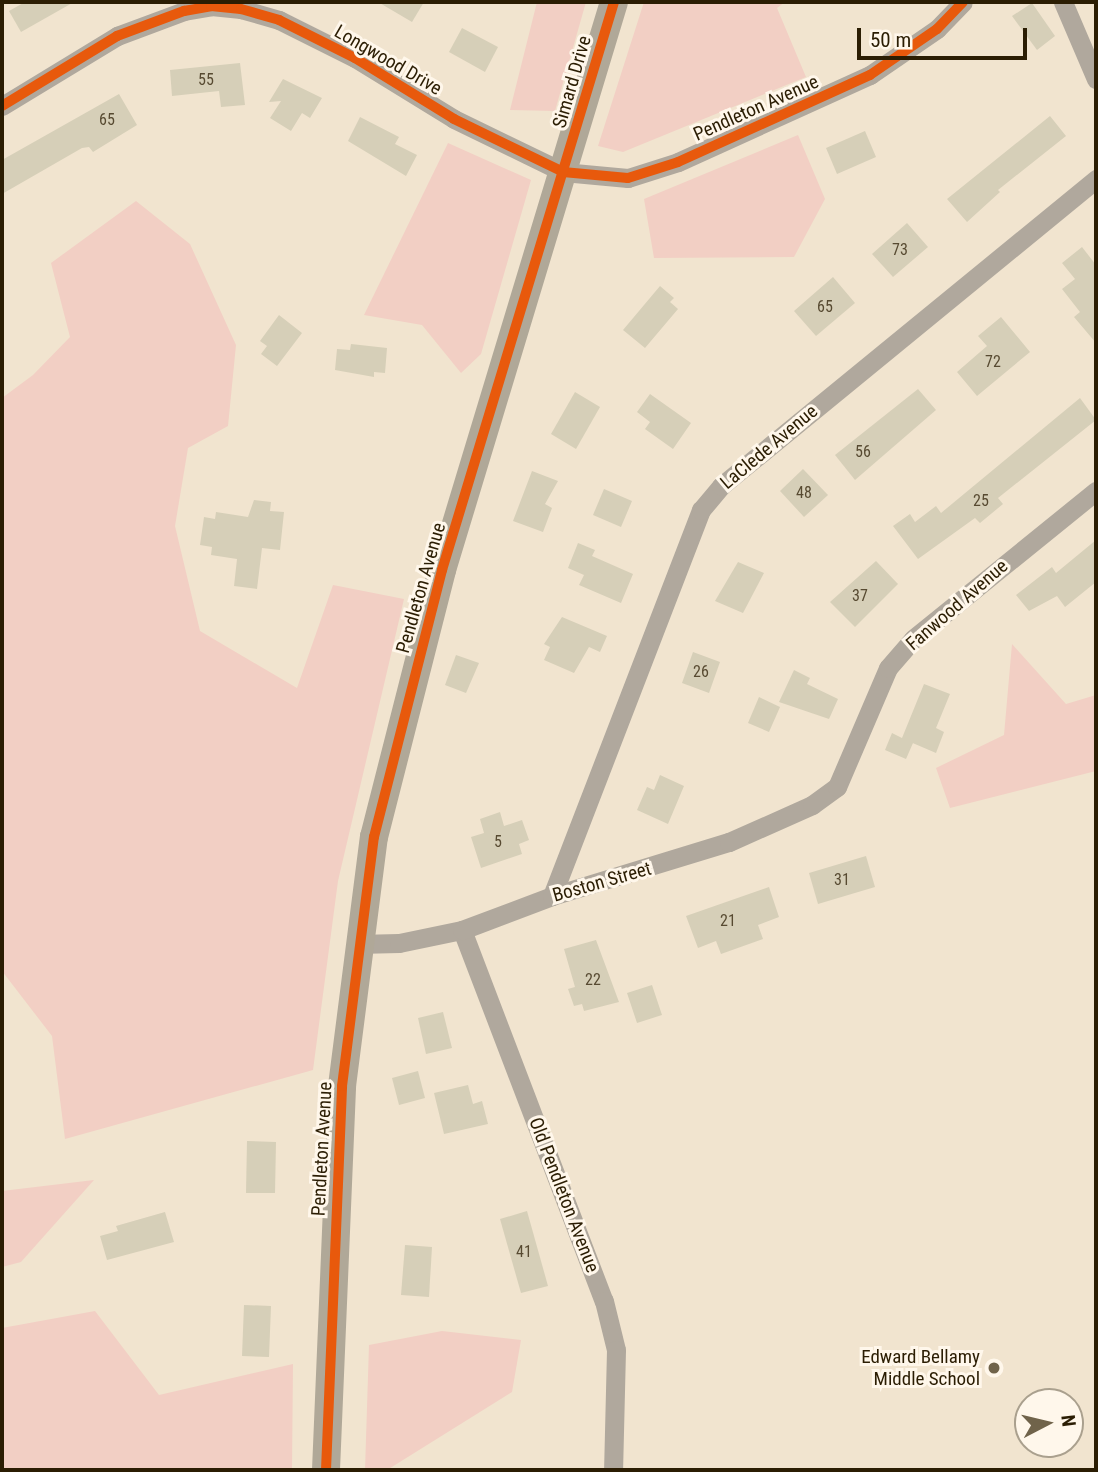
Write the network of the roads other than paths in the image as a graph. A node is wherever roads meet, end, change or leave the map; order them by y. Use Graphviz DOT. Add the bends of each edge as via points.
graph roads {
  1 [pos="614,2"];
  2 [pos="963,2"];
  3 [pos="1063,2"];
  4 [pos="1096,79"];
  5 [pos="2,106"];
  6 [pos="563,172"];
  7 [pos="1096,179"];
  8 [pos="1096,491"];
  9 [pos="837,787"];
  10 [pos="552,896"];
  11 [pos="462,930"];
  12 [pos="357,944"];
  13 [pos="326,1470"];
  14 [pos="613,1470"];
  1 -- 6 [label="street, Simard Drive"];
  2 -- 6 [label="street, Pendleton Avenue" via="937,29 870,75 678,162 628,178"];
  3 -- 4 [label="street"];
  5 -- 6 [label="street, Longwood Drive" via="117,36 184,11 211,6 241,9 279,20 355,58 454,120"];
  6 -- 12 [label="street, Pendleton Avenue" via="421,649 374,837"];
  7 -- 10 [label="street, LaClede Avenue" via="720,486 701,510"];
  8 -- 9 [label="street, Fanwood Avenue" via="913,639 888,668"];
  9 -- 10 [label="street, Boston Street" via="812,805 729,842"];
  10 -- 11 [label="street, Boston Street"];
  11 -- 12 [label="street, Boston Street" via="399,943"];
  11 -- 14 [label="street, Old Pendleton Avenue" via="604,1301 616,1350"];
  12 -- 13 [label="street, Pendleton Avenue" via="342,1086"];
}
